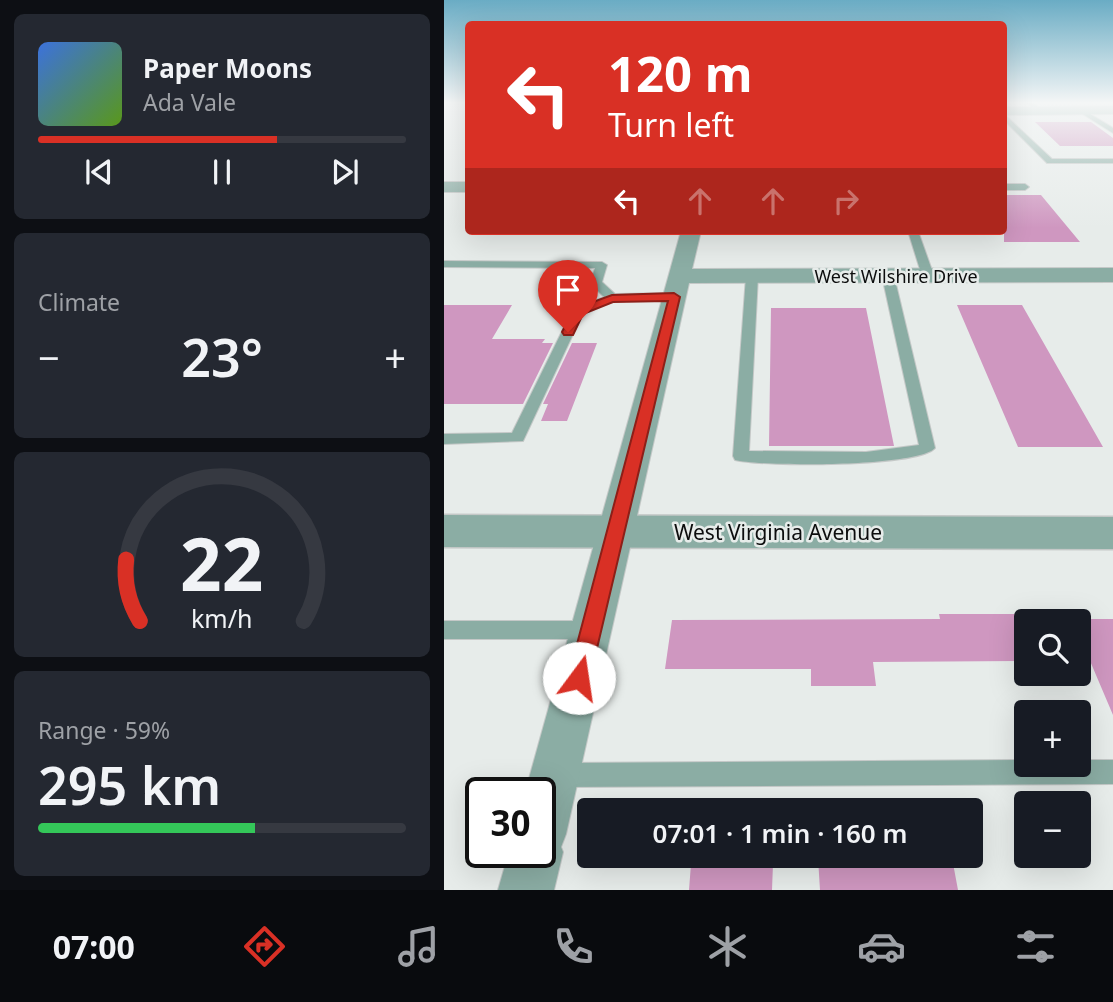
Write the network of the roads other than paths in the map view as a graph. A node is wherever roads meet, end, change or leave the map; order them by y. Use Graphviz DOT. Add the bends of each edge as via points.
graph roads {
  1 [pos="1033,145"];
  2 [pos="1112,161"];
  3 [pos="1007,187"];
  4 [pos="1025,187"];
  5 [pos="690,235"];
  6 [pos="914,235"];
  7 [pos="444,264"];
  8 [pos="1112,275"];
  9 [pos="753,276"];
  10 [pos="888,276"];
  11 [pos="928,276"];
  12 [pos="677,287"];
  13 [pos="612,298"];
  14 [pos="444,439"];
  15 [pos="444,531"];
  16 [pos="616,531"];
  17 [pos="1112,533"];
  18 [pos="444,630"];
  19 [pos="591,630"];
  20 [pos="1112,772"];
  21 [pos="555,775"];
  22 [pos="532,868"];
  23 [pos="526,890"];
  1 -- 2 [label="lane" via="1050,161"];
  3 -- 4 [label="lane"];
  5 -- 12 [label="street"];
  6 -- 11 [label="lane"];
  7 -- 13 [label="lane" via="602,265 596,283"];
  8 -- 11 [label="street, West Wilshire Drive"];
  9 -- 10 [label="street, West Wilshire Drive"];
  9 -- 10 [label="lane" via="741,456 883,457 918,454 927,448"];
  9 -- 12 [label="street, West Wilshire Drive"];
  10 -- 11 [label="street, West Wilshire Drive"];
  12 -- 13 [label="lane"];
  12 -- 16 [label="street"];
  13 -- 14 [label="lane" via="578,311 517,438"];
  15 -- 16 [label="street, West Virginia Avenue"];
  16 -- 17 [label="street, West Virginia Avenue"];
  16 -- 19 [label="street"];
  18 -- 19 [label="lane"];
  19 -- 21 [label="street"];
  20 -- 21 [label="lane"];
  22 -- 23 [label="street"];
}
